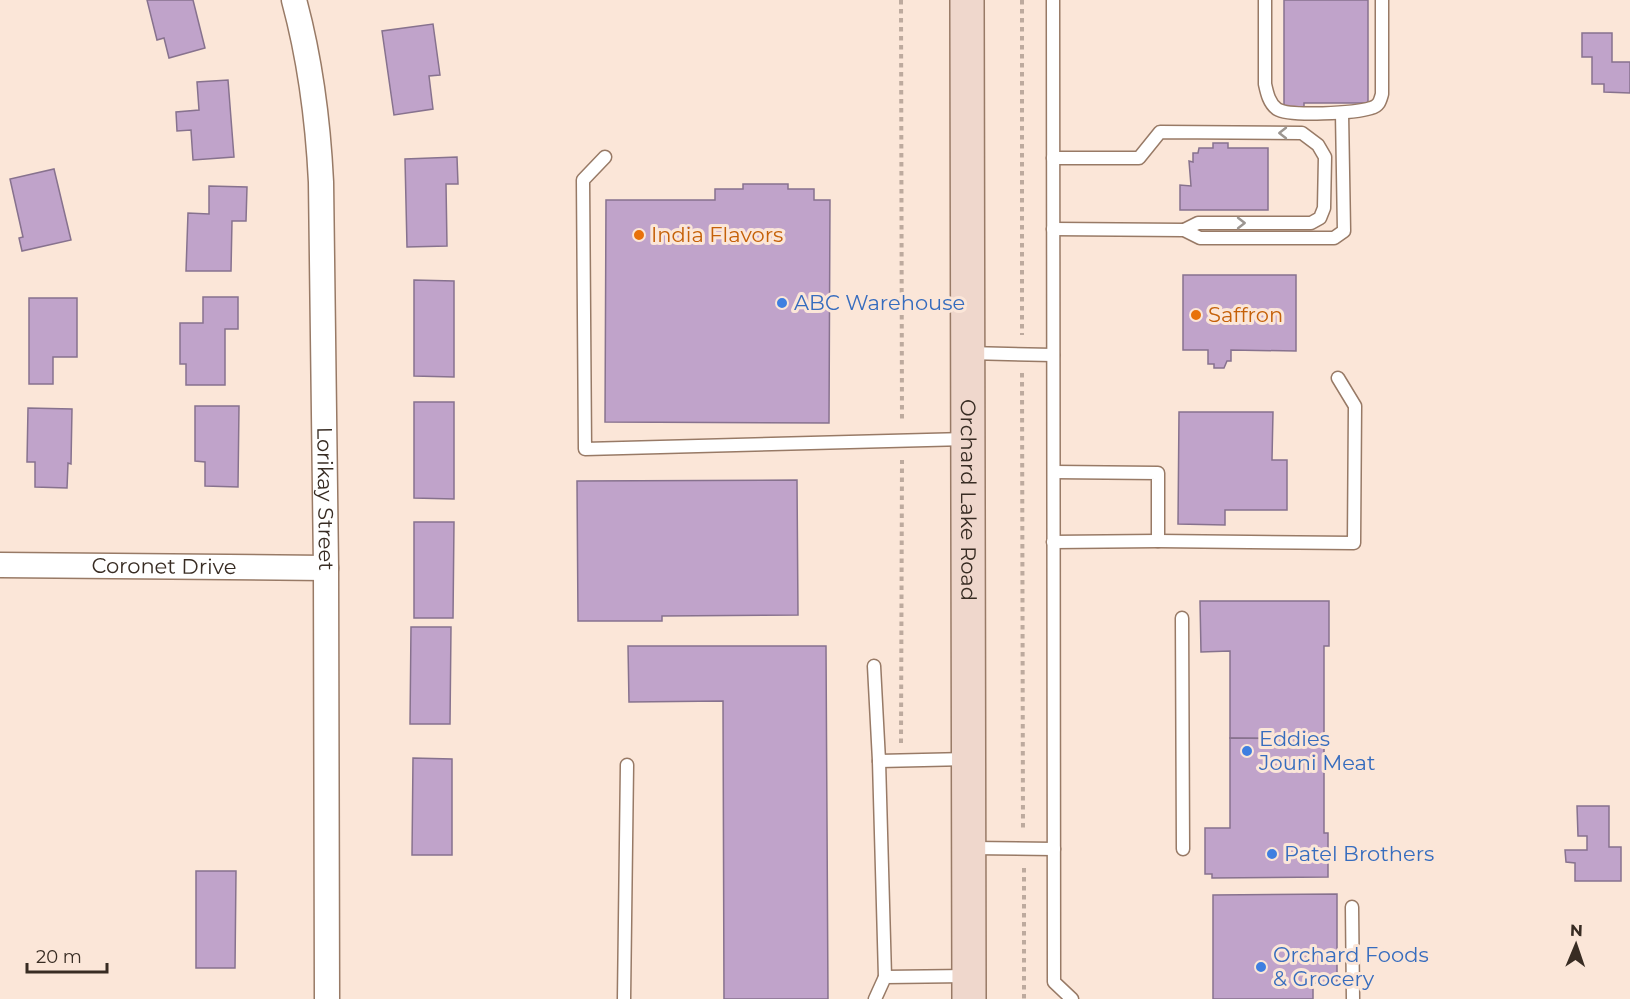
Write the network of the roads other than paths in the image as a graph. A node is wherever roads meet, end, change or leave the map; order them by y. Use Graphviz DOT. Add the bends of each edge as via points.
graph roads {
  1 [pos="294,0"];
  2 [pos="967,0"];
  3 [pos="1053,0"];
  4 [pos="1265,0"];
  5 [pos="1382,0"];
  6 [pos="1342,113"];
  7 [pos="605,157"];
  8 [pos="1053,158"];
  9 [pos="1053,230"];
  10 [pos="1184,230"];
  11 [pos="967,353"];
  12 [pos="1053,355"];
  13 [pos="1338,378"];
  14 [pos="968,439"];
  15 [pos="1054,472"];
  16 [pos="1158,541"];
  17 [pos="1053,542"];
  18 [pos="0,565"];
  19 [pos="326,568"];
  20 [pos="1182,618"];
  21 [pos="874,666"];
  22 [pos="968,759"];
  23 [pos="879,761"];
  24 [pos="627,765"];
  25 [pos="969,848"];
  26 [pos="1054,849"];
  27 [pos="1183,849"];
  28 [pos="1352,907"];
  29 [pos="885,977"];
  30 [pos="969,987"];
  31 [pos="327,999"];
  32 [pos="624,999"];
  33 [pos="876,999"];
  34 [pos="1072,999"];
  35 [pos="1353,999"];
  1 -- 19 [label="street, Lorikay Street" via="318,129 321,182"];
  2 -- 11 [label="main road, Orchard Lake Road"];
  3 -- 8 [label="lane"];
  4 -- 6 [label="lane" via="1265,84 1272,104 1280,111"];
  5 -- 6 [label="lane" via="1379,104"];
  6 -- 10 [label="lane" via="1344,231 1334,238 1200,238"];
  7 -- 14 [label="lane" via="583,180 585,449"];
  8 -- 9 [label="lane"];
  10 -- 8 [label="lane, one-way" via="1198,223 1311,223 1320,218 1324,208 1325,157 1318,145 1302,133 1160,132 1139,158"];
  9 -- 10 [label="lane"];
  9 -- 12 [label="lane"];
  11 -- 12 [label="lane"];
  11 -- 14 [label="main road, Orchard Lake Road"];
  12 -- 15 [label="lane"];
  13 -- 16 [label="lane" via="1355,406 1354,543"];
  14 -- 22 [label="main road, Orchard Lake Road"];
  15 -- 16 [label="lane" via="1158,473"];
  15 -- 17 [label="lane"];
  16 -- 17 [label="lane"];
  17 -- 26 [label="lane"];
  18 -- 19 [label="street, Coronet Drive"];
  19 -- 31 [label="street, Lorikay Street"];
  20 -- 27 [label="lane"];
  21 -- 23 [label="lane"];
  22 -- 23 [label="lane"];
  22 -- 25 [label="main road, Orchard Lake Road"];
  23 -- 29 [label="lane"];
  24 -- 32 [label="lane"];
  25 -- 26 [label="lane"];
  25 -- 30 [label="main road, Orchard Lake Road"];
  26 -- 34 [label="lane" via="1054,982"];
  28 -- 35 [label="lane"];
  29 -- 30 [label="lane"];
  29 -- 33 [label="lane"];
}
